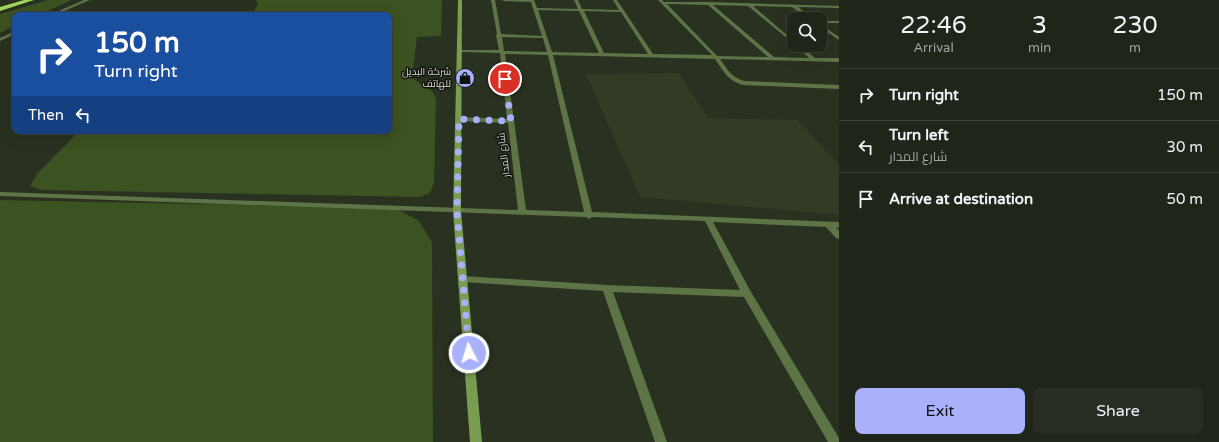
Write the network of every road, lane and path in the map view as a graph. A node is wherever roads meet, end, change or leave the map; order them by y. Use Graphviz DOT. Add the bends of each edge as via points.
graph roads {
  1 [pos="12,0"];
  2 [pos="31,0"];
  3 [pos="88,0"];
  4 [pos="460,0"];
  5 [pos="493,0"];
  6 [pos="504,0"];
  7 [pos="532,0"];
  8 [pos="576,0"];
  9 [pos="615,0"];
  10 [pos="704,0"];
  11 [pos="662,1"];
  12 [pos="0,3"];
  13 [pos="708,4"];
  14 [pos="749,5"];
  15 [pos="792,6"];
  16 [pos="839,7"];
  17 [pos="0,9"];
  18 [pos="535,9"];
  19 [pos="580,10"];
  20 [pos="622,11"];
  21 [pos="58,12"];
  22 [pos="801,12"];
  23 [pos="827,22"];
  24 [pos="839,22"];
  25 [pos="827,30"];
  26 [pos="12,34"];
  27 [pos="498,35"];
  28 [pos="544,37"];
  29 [pos="787,37"];
  30 [pos="839,39"];
  31 [pos="0,40"];
  32 [pos="460,51"];
  33 [pos="502,52"];
  34 [pos="550,52"];
  35 [pos="806,52"];
  36 [pos="602,54"];
  37 [pos="651,56"];
  38 [pos="716,57"];
  39 [pos="772,58"];
  40 [pos="814,59"];
  41 [pos="839,60"];
  42 [pos="839,87"];
  43 [pos="459,119"];
  44 [pos="511,121"];
  45 [pos="0,194"];
  46 [pos="457,211"];
  47 [pos="522,213"];
  48 [pos="589,216"];
  49 [pos="708,219"];
  50 [pos="829,225"];
  51 [pos="839,225"];
  52 [pos="839,236"];
  53 [pos="463,279"];
  54 [pos="606,288"];
  55 [pos="747,294"];
  56 [pos="476,442"];
  57 [pos="661,442"];
  58 [pos="835,442"];
  1 -- 12 [label="highway"];
  2 -- 17 [label="highway"];
  3 -- 21 [label="street"];
  4 -- 32 [label="street"];
  5 -- 27 [label="street, شارع المدار"];
  6 -- 7 [label="street"];
  7 -- 18 [label="street"];
  8 -- 19 [label="street"];
  9 -- 20 [label="street"];
  10 -- 13 [label="street"];
  11 -- 13 [label="street"];
  11 -- 38 [label="street"];
  13 -- 14 [label="street"];
  13 -- 39 [label="street"];
  14 -- 15 [label="street"];
  14 -- 29 [label="street"];
  15 -- 16 [label="street"];
  15 -- 22 [label="street"];
  18 -- 19 [label="street"];
  18 -- 28 [label="street"];
  19 -- 20 [label="street"];
  19 -- 36 [label="street"];
  20 -- 37 [label="street"];
  23 -- 24 [label="street"];
  25 -- 30 [label="street"];
  26 -- 31 [label="street"];
  27 -- 28 [label="street"];
  27 -- 33 [label="street, شارع المدار"];
  28 -- 34 [label="street"];
  32 -- 33 [label="street"];
  32 -- 43 [label="street"];
  33 -- 34 [label="street"];
  33 -- 44 [label="street, شارع المدار"];
  34 -- 36 [label="street"];
  34 -- 48 [label="street"];
  35 -- 40 [label="street"];
  36 -- 37 [label="street"];
  37 -- 38 [label="street"];
  38 -- 39 [label="street"];
  38 -- 42 [label="street" via="730,77 743,83"];
  39 -- 40 [label="street"];
  40 -- 41 [label="street"];
  43 -- 44 [label="street"];
  43 -- 46 [label="street"];
  44 -- 47 [label="street, شارع المدار"];
  45 -- 46 [label="street"];
  46 -- 47 [label="street"];
  46 -- 53 [label="street"];
  47 -- 48 [label="street"];
  48 -- 49 [label="street"];
  49 -- 50 [label="street"];
  49 -- 55 [label="street"];
  50 -- 51 [label="street"];
  50 -- 52 [label="street"];
  53 -- 54 [label="street"];
  53 -- 56 [label="street"];
  54 -- 55 [label="street"];
  54 -- 57 [label="street"];
  55 -- 58 [label="street"];
}
